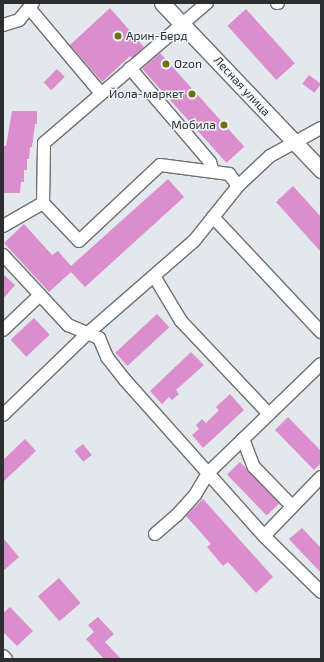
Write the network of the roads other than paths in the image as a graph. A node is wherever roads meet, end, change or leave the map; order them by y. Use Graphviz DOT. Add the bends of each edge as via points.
graph roads {
  1 [pos="162,3"];
  2 [pos="207,3"];
  3 [pos="31,6"];
  4 [pos="184,24"];
  5 [pos="3,25"];
  6 [pos="130,68"];
  7 [pos="100,92"];
  8 [pos="321,128"];
  9 [pos="294,142"];
  10 [pos="321,170"];
  11 [pos="212,172"];
  12 [pos="238,186"];
  13 [pos="43,203"];
  14 [pos="213,217"];
  15 [pos="3,226"];
  16 [pos="3,255"];
  17 [pos="154,276"];
  18 [pos="40,295"];
  19 [pos="3,330"];
  20 [pos="321,332"];
  21 [pos="88,333"];
  22 [pos="321,364"];
  23 [pos="269,414"];
  24 [pos="3,415"];
  25 [pos="243,439"];
  26 [pos="208,473"];
  27 [pos="321,477"];
  28 [pos="291,505"];
  29 [pos="155,534"];
  30 [pos="264,536"];
  31 [pos="321,592"];
  32 [pos="3,656"];
  33 [pos="6,659"];
  1 -- 4 [label="main road, Лесная улица"];
  2 -- 4 [label="street"];
  3 -- 5 [label="street" via="19,20"];
  3 -- 7 [label="street"];
  4 -- 6 [label="street"];
  4 -- 9 [label="main road, Лесная улица"];
  6 -- 7 [label="street"];
  6 -- 11 [label="street" via="210,162"];
  7 -- 13 [label="street" via="44,143"];
  8 -- 9 [label="street"];
  9 -- 10 [label="main road, Лесная улица"];
  9 -- 12 [label="street" via="270,156"];
  11 -- 12 [label="street" via="229,174"];
  11 -- 13 [label="street" via="160,165 79,241"];
  12 -- 14 [label="street"];
  13 -- 15 [label="street"];
  14 -- 17 [label="street" via="194,241"];
  14 -- 20 [label="street"];
  16 -- 18 [label="street"];
  17 -- 21 [label="street"];
  17 -- 23 [label="street" via="181,321"];
  18 -- 19 [label="street"];
  18 -- 21 [label="street" via="68,325"];
  21 -- 24 [label="street"];
  21 -- 26 [label="street" via="99,338 107,357 124,380"];
  22 -- 23 [label="street"];
  23 -- 25 [label="street"];
  25 -- 26 [label="street"];
  25 -- 28 [label="street" via="254,467"];
  26 -- 29 [label="street" via="191,500"];
  26 -- 30 [label="street"];
  27 -- 28 [label="street"];
  28 -- 30 [label="street"];
  30 -- 31 [label="street"];
  32 -- 33 [label="street"];
}
